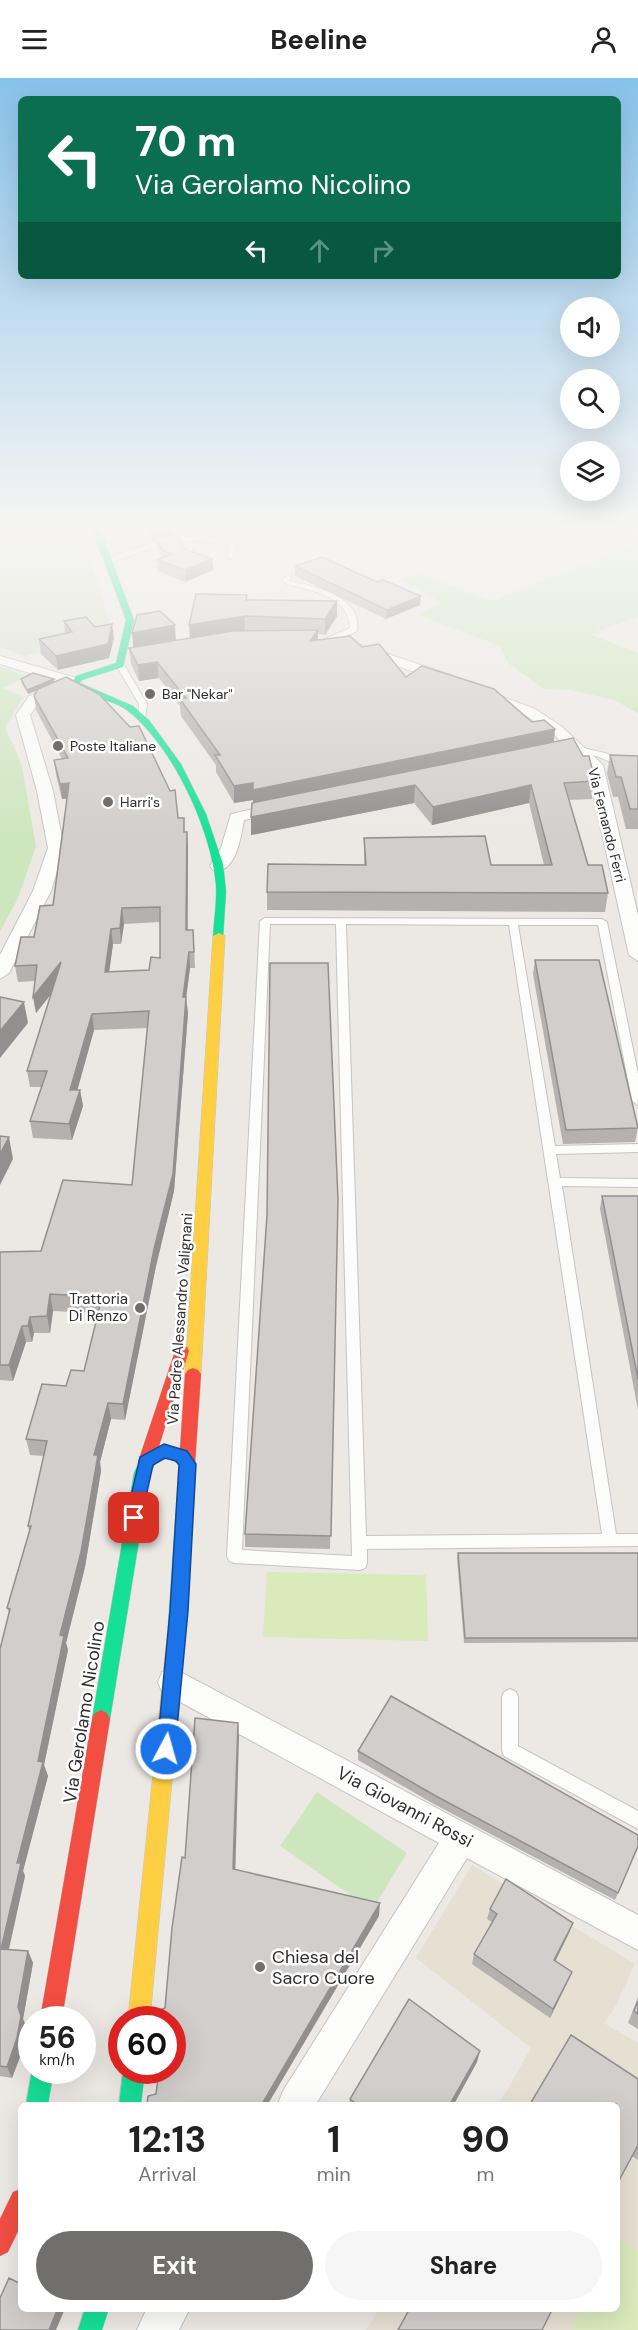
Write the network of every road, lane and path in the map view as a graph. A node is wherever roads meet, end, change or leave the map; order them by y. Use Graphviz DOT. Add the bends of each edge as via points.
graph roads {
  1 [pos="129,629"];
  2 [pos="354,629"];
  3 [pos="307,640"];
  4 [pos="328,641"];
  5 [pos="0,660"];
  6 [pos="127,660"];
  7 [pos="75,682"];
  8 [pos="142,718"];
  9 [pos="577,748"];
  10 [pos="553,753"];
  11 [pos="638,771"];
  12 [pos="295,805"];
  13 [pos="219,866"];
  14 [pos="341,921"];
  15 [pos="513,922"];
  16 [pos="638,955"];
  17 [pos="0,973"];
  18 [pos="638,1101"];
  19 [pos="638,1148"];
  20 [pos="550,1150"];
  21 [pos="555,1182"];
  22 [pos="638,1183"];
  23 [pos="196,1306"];
  24 [pos="146,1462"];
  25 [pos="188,1464"];
  26 [pos="610,1540"];
  27 [pos="638,1540"];
  28 [pos="359,1543"];
  29 [pos="173,1682"];
  30 [pos="510,1697"];
  31 [pos="638,1820"];
  32 [pos="461,1837"];
  33 [pos="638,1933"];
  34 [pos="53,2006"];
  35 [pos="140,2006"];
  36 [pos="41,2084"];
  37 [pos="132,2084"];
  38 [pos="37,2102"];
  39 [pos="130,2102"];
  40 [pos="297,2102"];
  41 [pos="18,2206"];
  42 [pos="0,2244"];
  43 [pos="96,2312"];
  44 [pos="168,2312"];
  45 [pos="90,2330"];
  46 [pos="157,2330"];
  1 -- 6 [label="street"];
  2 -- 4 [label="lane"];
  3 -- 4 [label="street, Via Fernando Ferri"];
  4 -- 9 [label="street, Via Fernando Ferri" via="351,645 463,684 530,712"];
  5 -- 7 [label="street"];
  6 -- 7 [label="street"];
  6 -- 8 [label="lane" via="143,704"];
  7 -- 8 [label="street, Via Padre Alessandro Valignani" via="76,687 118,701"];
  7 -- 17 [label="street" via="34,699 23,715 45,791 56,848 42,891"];
  8 -- 13 [label="street, Via Padre Alessandro Valignani" via="170,757 198,811"];
  9 -- 10 [label="street"];
  9 -- 11 [label="lane"];
  9 -- 16 [label="street, Via Fernando Ferri" via="595,765"];
  12 -- 13 [label="street" via="237,817 229,848"];
  13 -- 23 [label="street, Via Padre Alessandro Valignani" via="207,1165"];
  14 -- 15 [label="lane"];
  14 -- 28 [label="lane"];
  14 -- 28 [label="lane" via="265,921 234,1556 360,1563"];
  15 -- 18 [label="lane" via="602,922"];
  15 -- 20 [label="lane"];
  19 -- 20 [label="lane"];
  20 -- 21 [label="lane"];
  21 -- 22 [label="lane"];
  21 -- 26 [label="lane"];
  23 -- 24 [label="street, Via Gerolamo Nicolino"];
  23 -- 25 [label="street, Via Padre Alessandro Valignani"];
  24 -- 25 [label="street" via="168,1451 182,1456"];
  24 -- 34 [label="street, Via Gerolamo Nicolino"];
  25 -- 29 [label="street, Via Padre Alessandro Valignani"];
  26 -- 27 [label="lane"];
  26 -- 28 [label="lane"];
  29 -- 32 [label="street, Via Giovanni Rossi"];
  29 -- 35 [label="street, Via Padre Alessandro Valignani"];
  30 -- 31 [label="lane" via="510,1750"];
  32 -- 33 [label="street, Via Giovanni Rossi"];
  32 -- 40 [label="street"];
  36 -- 38 [label="street"];
  37 -- 39 [label="street"];
  41 -- 42 [label="street"];
  43 -- 45 [label="street"];
  44 -- 46 [label="street"];
}
